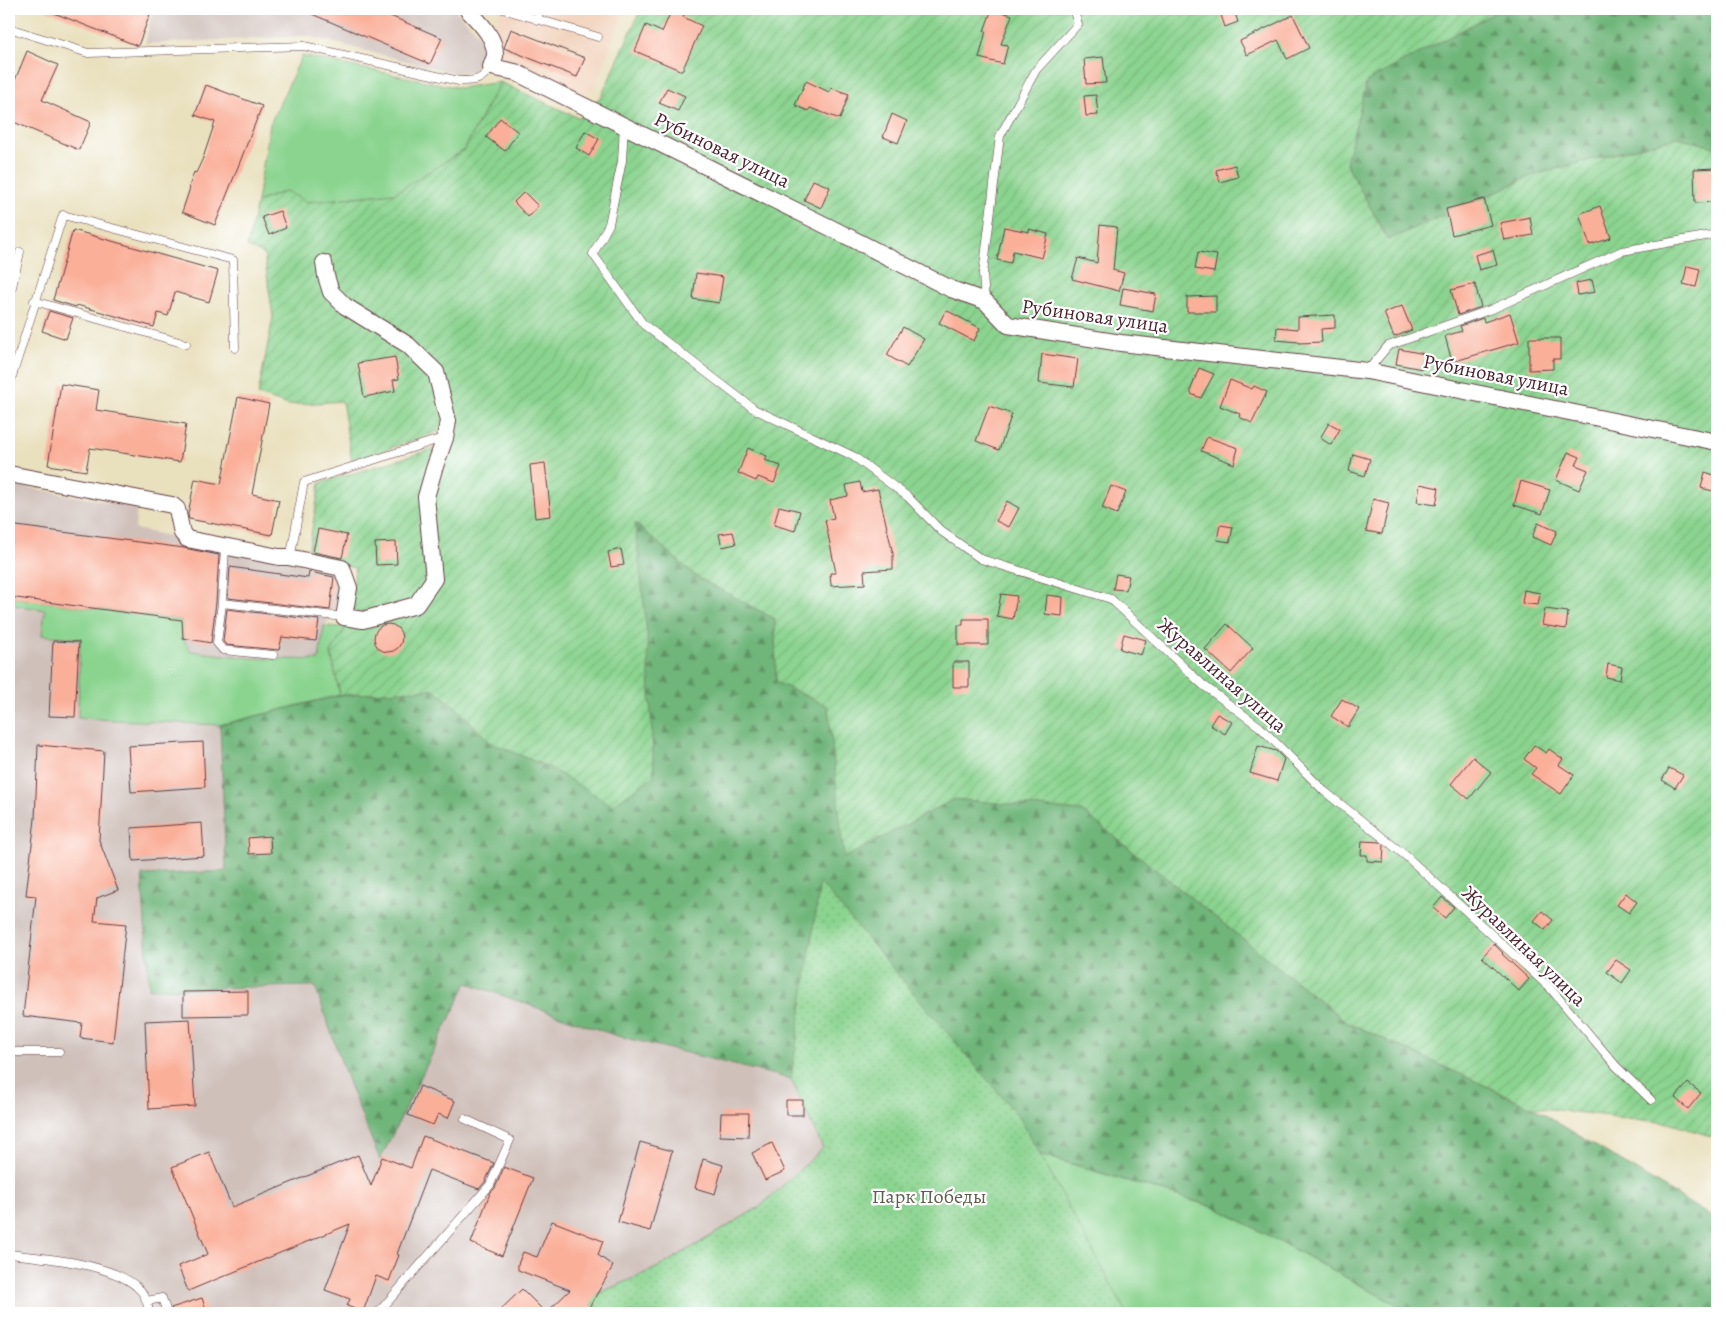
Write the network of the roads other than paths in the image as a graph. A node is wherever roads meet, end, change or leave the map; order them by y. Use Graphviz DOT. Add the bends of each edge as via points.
graph roads {
  1 [pos="467,9"];
  2 [pos="503,9"];
  3 [pos="540,9"];
  4 [pos="1073,9"];
  5 [pos="537,20"];
  6 [pos="9,28"];
  7 [pos="598,38"];
  8 [pos="491,67"];
  9 [pos="624,125"];
  10 [pos="1717,234"];
  11 [pos="20,252"];
  12 [pos="324,263"];
  13 [pos="9,300"];
  14 [pos="34,301"];
  15 [pos="985,301"];
  16 [pos="186,344"];
  17 [pos="235,348"];
  18 [pos="1367,372"];
  19 [pos="9,386"];
  20 [pos="445,438"];
  21 [pos="1717,442"];
  22 [pos="9,474"];
  23 [pos="226,547"];
  24 [pos="288,557"];
  25 [pos="222,602"];
  26 [pos="344,617"];
  27 [pos="273,655"];
  28 [pos="9,1052"];
  29 [pos="59,1052"];
  30 [pos="1651,1100"];
  31 [pos="465,1119"];
  32 [pos="9,1254"];
  33 [pos="147,1301"];
  34 [pos="149,1313"];
  35 [pos="168,1313"];
  36 [pos="378,1313"];
  1 -- 8 [label="street" via="490,38 495,55"];
  2 -- 5 [label="lane"];
  3 -- 5 [label="lane"];
  4 -- 15 [label="lane" via="1078,24 1036,70 1000,136 983,274"];
  5 -- 7 [label="lane"];
  6 -- 8 [label="lane" via="88,52 304,46 459,81 476,81"];
  8 -- 9 [label="street, Рубиновая улица" via="515,72"];
  9 -- 15 [label="street, Рубиновая улица" via="951,289"];
  9 -- 30 [label="lane, Журавлиная улица" via="622,161 609,224 593,254 643,324 754,409 853,456 908,497 941,531 981,559 1111,599 1203,686 1260,727 1324,791 1406,856 1543,981 1616,1066"];
  10 -- 18 [label="lane" via="1622,251 1492,309 1388,346"];
  11 -- 13 [label="lane"];
  12 -- 20 [label="street" via="331,292 345,306 408,346 436,372 448,421"];
  14 -- 16 [label="lane"];
  14 -- 17 [label="lane" via="63,215 233,260"];
  14 -- 19 [label="lane"];
  15 -- 18 [label="street, Рубиновая улица" via="1008,325 1121,343"];
  18 -- 21 [label="street, Рубиновая улица"];
  20 -- 24 [label="lane" via="304,482"];
  20 -- 26 [label="street" via="426,497 434,579 416,605 363,620"];
  22 -- 23 [label="street" via="172,505 178,509 182,533 187,539"];
  23 -- 24 [label="street"];
  23 -- 25 [label="lane"];
  24 -- 26 [label="street" via="342,568 349,588"];
  25 -- 26 [label="lane"];
  25 -- 27 [label="lane" via="217,642 222,650"];
  28 -- 29 [label="lane"];
  31 -- 36 [label="lane" via="510,1140 490,1184"];
  32 -- 33 [label="lane" via="66,1261 115,1274 137,1286"];
  33 -- 34 [label="lane"];
  33 -- 35 [label="lane" via="162,1298"];
}
